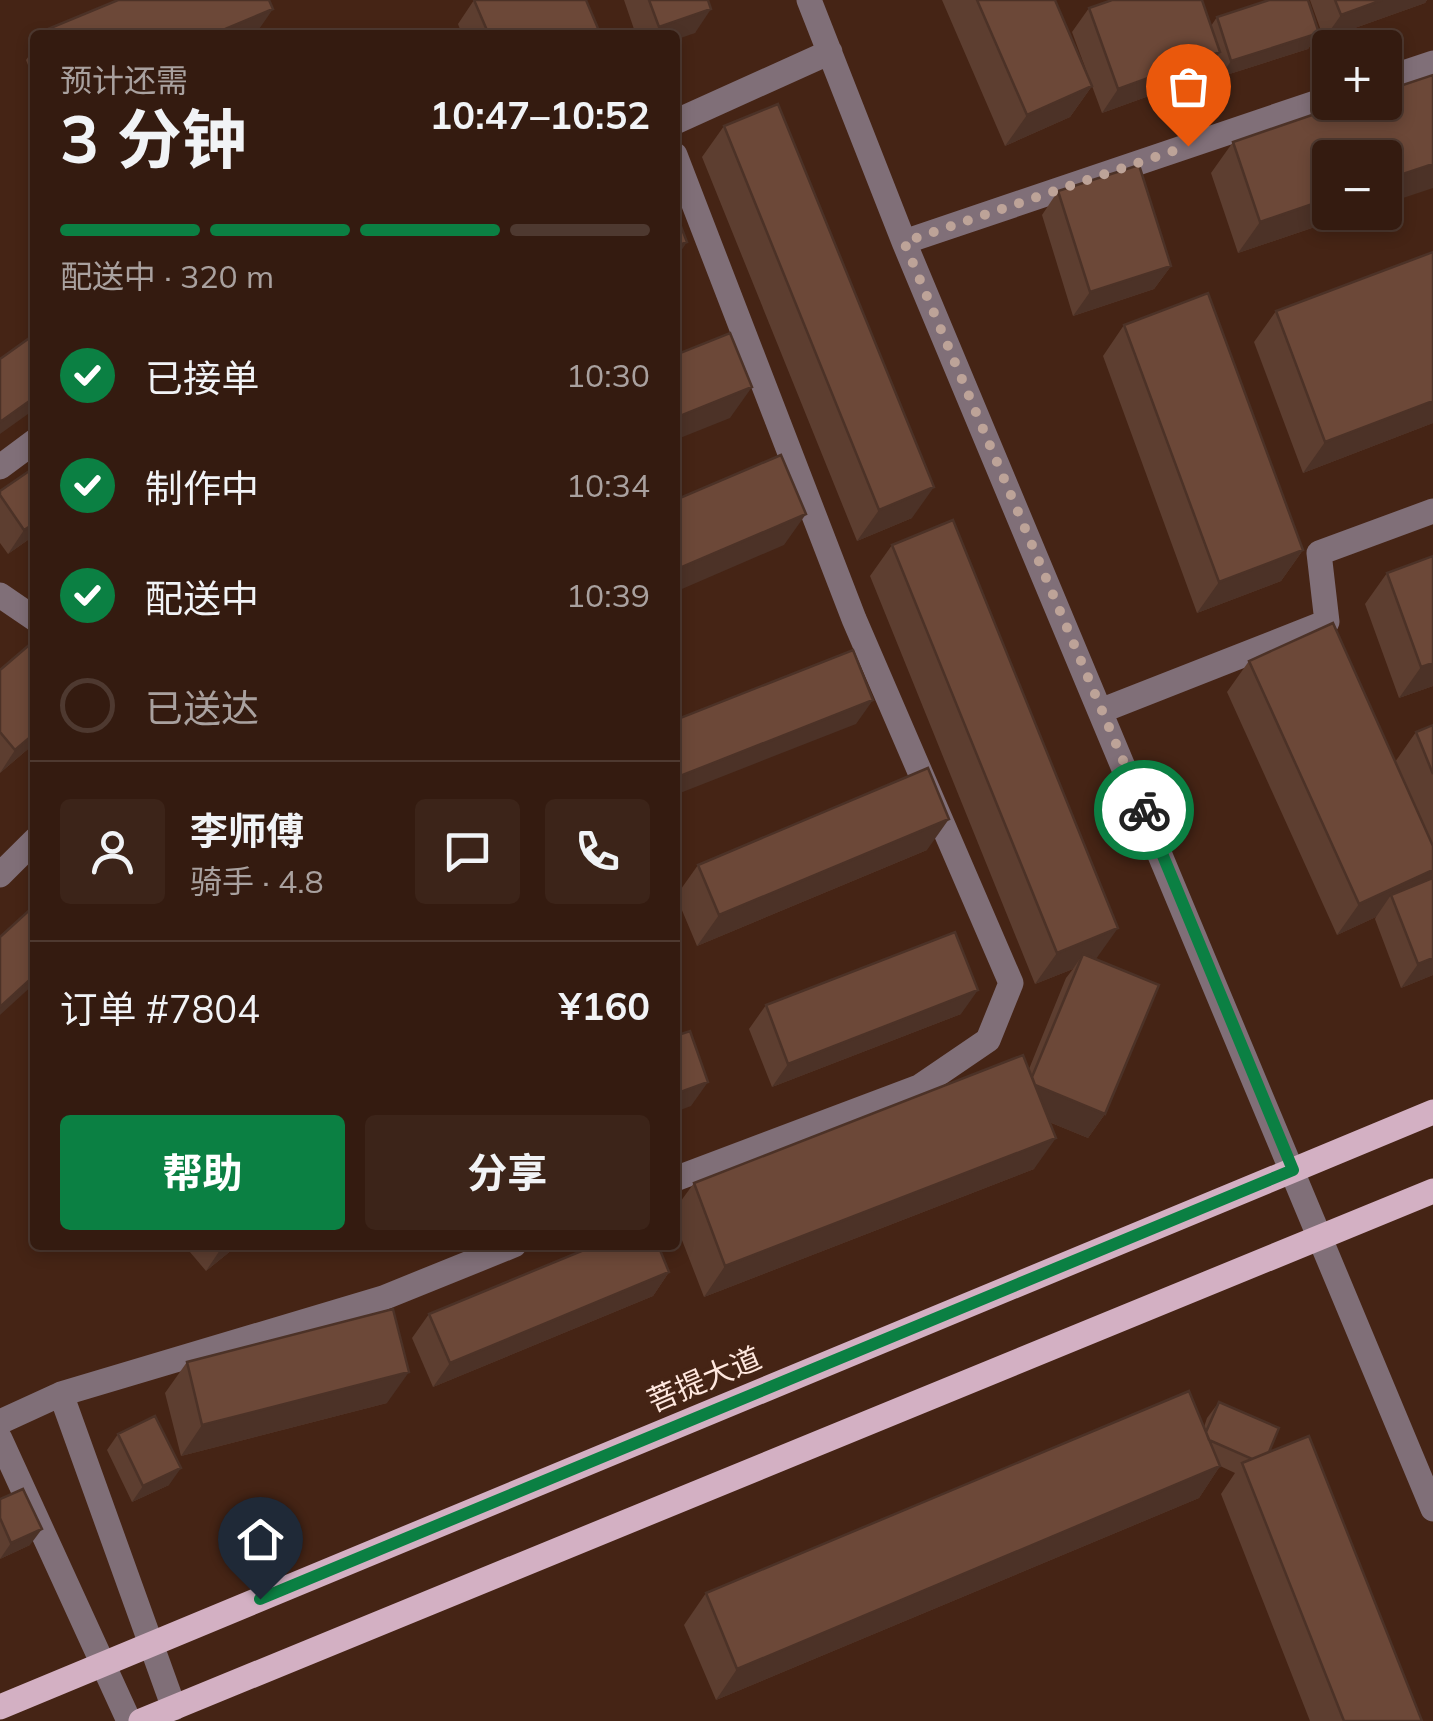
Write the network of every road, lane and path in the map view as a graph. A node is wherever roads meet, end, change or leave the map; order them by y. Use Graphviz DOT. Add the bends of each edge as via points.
graph roads {
  1 [pos="810,0"];
  2 [pos="830,52"];
  3 [pos="1433,63"];
  4 [pos="1402,73"];
  5 [pos="1312,104"];
  6 [pos="680,120"];
  7 [pos="680,169"];
  8 [pos="904,242"];
  9 [pos="30,445"];
  10 [pos="0,467"];
  11 [pos="1433,511"];
  12 [pos="0,594"];
  13 [pos="30,615"];
  14 [pos="1103,710"];
  15 [pos="30,845"];
  16 [pos="0,876"];
  17 [pos="1433,1112"];
  18 [pos="1293,1170"];
  19 [pos="680,1178"];
  20 [pos="1433,1191"];
  21 [pos="1320,1238"];
  22 [pos="465,1254"];
  23 [pos="62,1394"];
  24 [pos="0,1422"];
  25 [pos="0,1439"];
  26 [pos="1433,1509"];
  27 [pos="149,1645"];
  28 [pos="106,1663"];
  29 [pos="0,1707"];
  30 [pos="174,1708"];
  31 [pos="129,1721"];
  32 [pos="141,1721"];
  1 -- 2 [label="street"];
  2 -- 6 [label="street"];
  2 -- 8 [label="street"];
  3 -- 4 [label="street"];
  5 -- 8 [label="street"];
  7 -- 19 [label="street" via="854,619 1010,982 988,1040 920,1087"];
  8 -- 14 [label="street"];
  9 -- 10 [label="street"];
  11 -- 14 [label="street" via="1319,553 1327,622"];
  12 -- 13 [label="street"];
  14 -- 18 [label="street"];
  15 -- 16 [label="street"];
  17 -- 18 [label="main road, 菩提大道"];
  18 -- 21 [label="street"];
  18 -- 27 [label="main road, 菩提大道"];
  20 -- 21 [label="main road"];
  21 -- 26 [label="street"];
  21 -- 30 [label="main road"];
  22 -- 23 [label="street" via="383,1298"];
  23 -- 24 [label="street"];
  23 -- 27 [label="street"];
  25 -- 28 [label="street"];
  27 -- 28 [label="main road, 菩提大道"];
  27 -- 30 [label="street"];
  28 -- 29 [label="main road, 菩提大道"];
  28 -- 31 [label="street"];
  30 -- 32 [label="main road"];
}
